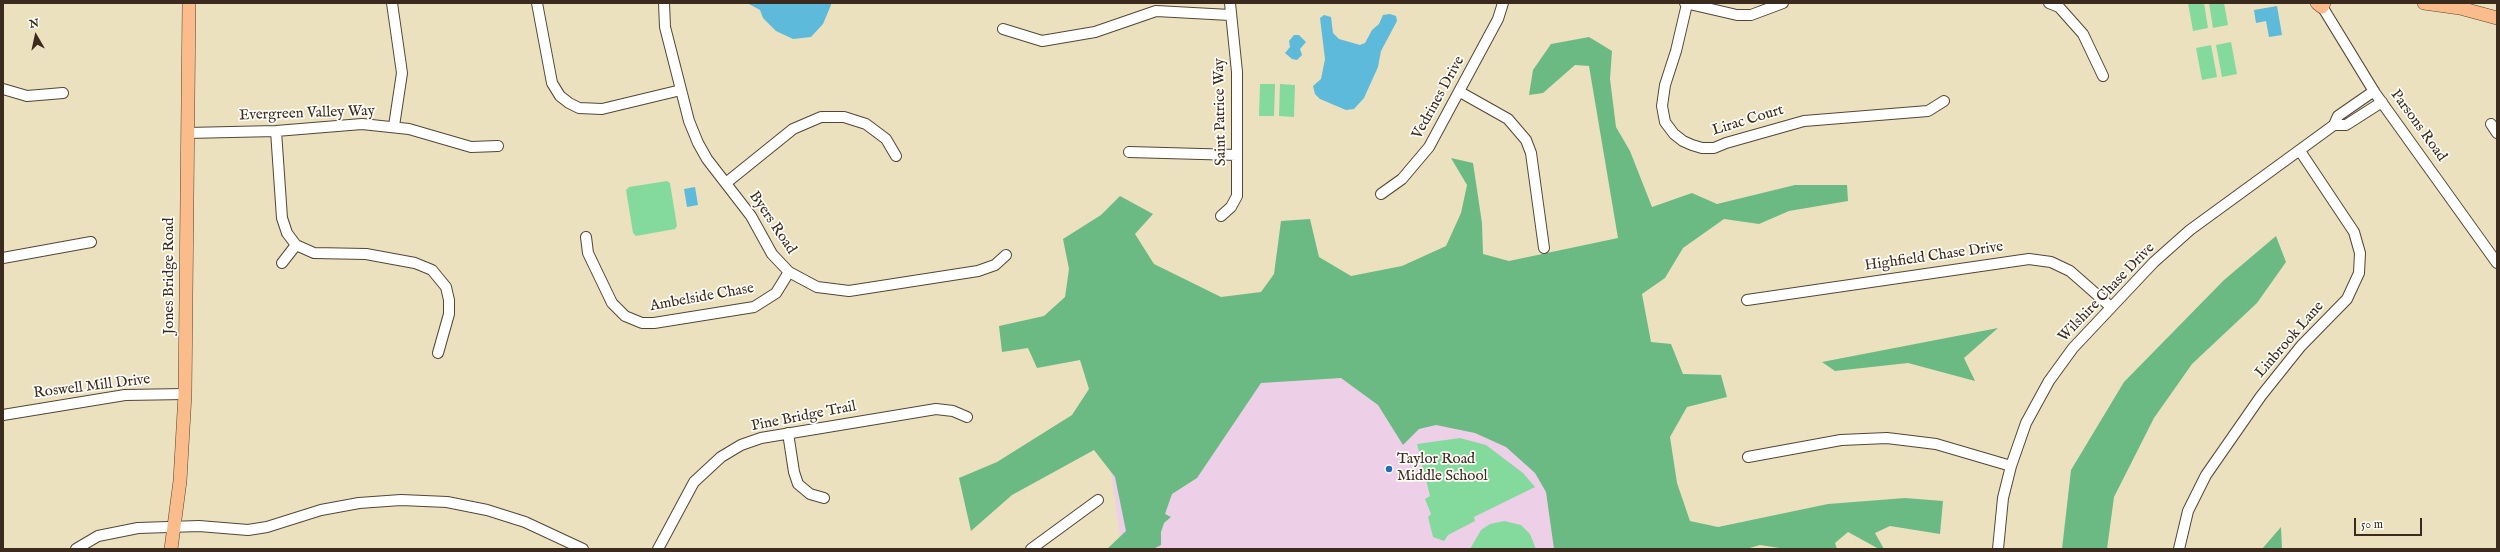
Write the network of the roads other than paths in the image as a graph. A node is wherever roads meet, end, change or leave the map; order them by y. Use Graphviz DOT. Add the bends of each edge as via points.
graph roads {
  1 [pos="189,3"];
  2 [pos="392,3"];
  3 [pos="537,3"];
  4 [pos="664,3"];
  5 [pos="1230,3"];
  6 [pos="1503,3"];
  7 [pos="1686,3"];
  8 [pos="1783,3"];
  9 [pos="2049,3"];
  10 [pos="2424,3"];
  11 [pos="2321,4"];
  12 [pos="2456,6"];
  13 [pos="1230,15"];
  14 [pos="2497,18"];
  15 [pos="1003,29"];
  16 [pos="2103,76"];
  17 [pos="3,89"];
  18 [pos="681,90"];
  19 [pos="2374,91"];
  20 [pos="1460,92"];
  21 [pos="63,93"];
  22 [pos="1944,101"];
  23 [pos="2382,102"];
  24 [pos="2334,124"];
  25 [pos="2491,124"];
  26 [pos="394,126"];
  27 [pos="276,131"];
  28 [pos="187,133"];
  29 [pos="2497,133"];
  30 [pos="498,146"];
  31 [pos="2300,151"];
  32 [pos="1129,152"];
  33 [pos="1237,154"];
  34 [pos="896,156"];
  35 [pos="726,183"];
  36 [pos="1381,194"];
  37 [pos="1221,216"];
  38 [pos="586,237"];
  39 [pos="91,242"];
  40 [pos="296,245"];
  41 [pos="1544,248"];
  42 [pos="1006,255"];
  43 [pos="3,258"];
  44 [pos="282,263"];
  45 [pos="2497,263"];
  46 [pos="789,272"];
  47 [pos="1747,300"];
  48 [pos="2111,307"];
  49 [pos="438,353"];
  50 [pos="185,394"];
  51 [pos="3,415"];
  52 [pos="968,418"];
  53 [pos="788,433"];
  54 [pos="1748,457"];
  55 [pos="2011,466"];
  56 [pos="824,498"];
  57 [pos="1098,500"];
  58 [pos="175,526"];
  59 [pos="76,549"];
  60 [pos="171,549"];
  61 [pos="583,549"];
  62 [pos="658,549"];
  63 [pos="1031,549"];
  64 [pos="1998,549"];
  65 [pos="2179,549"];
  1 -- 28 [label="main road, Jones Bridge Road"];
  2 -- 26 [label="street" via="402,73"];
  3 -- 18 [label="street" via="552,83 560,96 569,103 579,108 602,109"];
  4 -- 18 [label="street, Byers Road" via="665,27"];
  5 -- 13 [label="street, Saint Patrice Way"];
  6 -- 20 [label="street, Vedrines Drive" via="1498,19"];
  7 -- 8 [label="street" via="1737,15 1751,15"];
  7 -- 22 [label="street, Lirac Court" via="1662,106 1665,122 1674,134 1687,143 1702,148 1714,148 1804,121 1928,111"];
  9 -- 16 [label="street" via="2059,7 2083,34"];
  10 -- 12 [label="main road"];
  11 -- 19 [label="street, Parsons Road"];
  12 -- 14 [label="main road"];
  13 -- 15 [label="street" via="1156,11 1096,32 1042,41"];
  13 -- 33 [label="street, Saint Patrice Way" via="1237,72"];
  17 -- 21 [label="street" via="27,96"];
  18 -- 35 [label="street, Byers Road" via="689,122 698,143"];
  19 -- 23 [label="street, Parsons Road"];
  19 -- 24 [label="street, Wilshire Chase Drive" via="2338,116"];
  20 -- 36 [label="street, Vedrines Drive" via="1422,159 1402,179"];
  20 -- 41 [label="street" via="1508,119 1526,140 1531,153"];
  23 -- 24 [label="street, Wilshire Chase Drive" via="2346,125"];
  23 -- 45 [label="street, Parsons Road"];
  24 -- 31 [label="street, Wilshire Chase Drive"];
  25 -- 29 [label="street"];
  26 -- 27 [label="street, Evergreen Valley Way" via="362,124"];
  26 -- 30 [label="street, Evergreen Valley Way" via="471,147"];
  27 -- 28 [label="street, Evergreen Valley Way"];
  27 -- 40 [label="street" via="282,218 287,233"];
  28 -- 50 [label="main road, Jones Bridge Road"];
  31 -- 48 [label="street, Wilshire Chase Drive" via="2190,230 2154,262"];
  31 -- 65 [label="street, Linbrook Lane" via="2354,232 2360,253 2359,273 2347,299 2301,346 2261,396 2206,476 2188,511"];
  32 -- 33 [label="street"];
  33 -- 37 [label="street, Saint Patrice Way" via="1237,196 1231,207"];
  34 -- 35 [label="street" via="886,139 866,124 844,117 821,117 793,128"];
  35 -- 46 [label="street, Byers Road" via="751,216 772,254"];
  38 -- 46 [label="street, Ambelside Chase" via="588,253 612,303 625,316 642,323 754,306 776,293"];
  39 -- 43 [label="street"];
  40 -- 44 [label="street"];
  40 -- 49 [label="street" via="314,254 366,254 415,263 432,270 446,288 449,300 449,314"];
  42 -- 46 [label="street, Byers Road" via="995,265 978,271 849,291 817,287"];
  47 -- 48 [label="street, Highfield Chase Drive" via="2029,259 2051,262 2070,271"];
  48 -- 55 [label="street, Wilshire Chase Drive" via="2073,348 2049,381 2026,423"];
  50 -- 51 [label="street, Roswell Mill Drive" via="125,395"];
  50 -- 58 [label="main road, Jones Bridge Road"];
  52 -- 53 [label="street, Pine Bridge Trail" via="953,411 936,409"];
  53 -- 56 [label="street" via="798,484 810,494"];
  53 -- 62 [label="street, Pine Bridge Trail" via="741,445 720,457 704,471 685,497"];
  54 -- 55 [label="street" via="1841,440 1886,438 1936,444"];
  55 -- 64 [label="street, Wilshire Chase Drive" via="2003,498"];
  57 -- 63 [label="street"];
  58 -- 59 [label="street" via="138,528 98,536"];
  58 -- 60 [label="main road, Jones Bridge Road"];
  58 -- 61 [label="street" via="248,530 267,527 321,510 359,503 401,500 447,502 487,510 525,522"];
}
